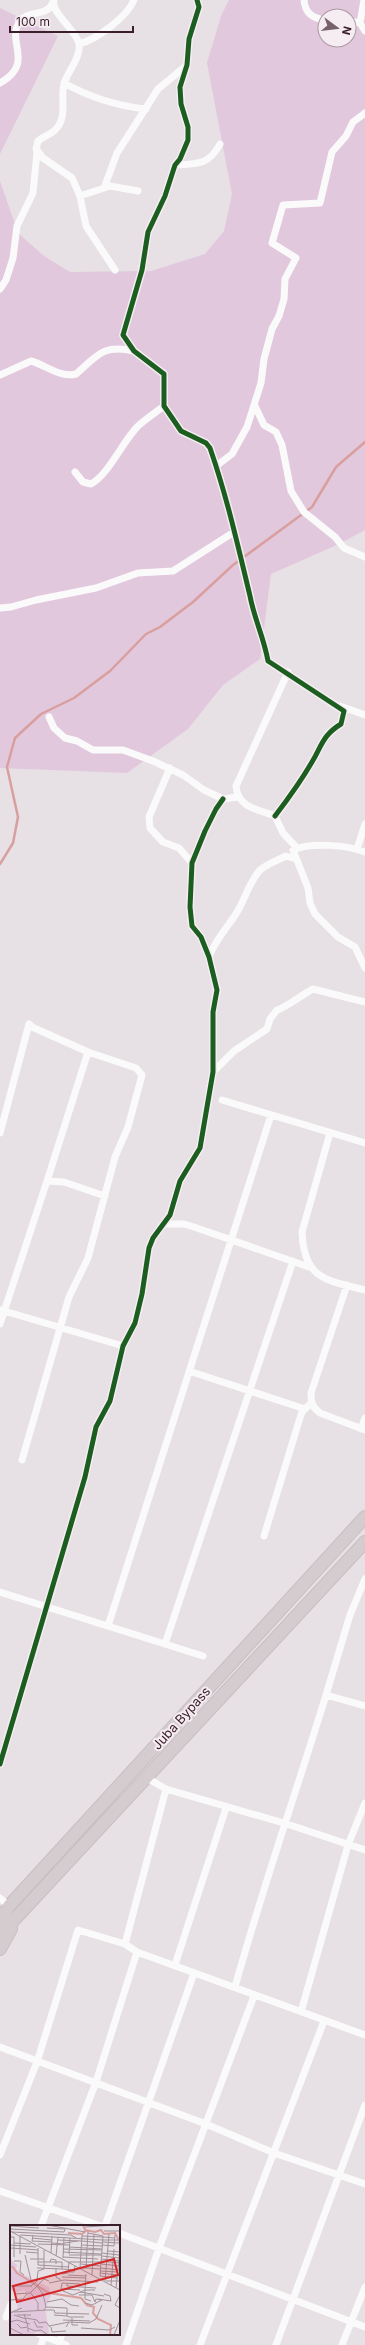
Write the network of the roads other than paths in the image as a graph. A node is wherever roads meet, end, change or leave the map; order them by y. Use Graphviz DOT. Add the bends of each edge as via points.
graph roads {
  1 [pos="134,0"];
  2 [pos="197,0"];
  3 [pos="304,0"];
  4 [pos="364,0"];
  5 [pos="53,1"];
  6 [pos="317,17"];
  7 [pos="357,22"];
  8 [pos="360,23"];
  9 [pos="365,31"];
  10 [pos="79,44"];
  11 [pos="187,65"];
  12 [pos="0,82"];
  13 [pos="64,83"];
  14 [pos="146,109"];
  15 [pos="365,113"];
  16 [pos="220,144"];
  17 [pos="37,152"];
  18 [pos="175,165"];
  19 [pos="104,188"];
  20 [pos="138,191"];
  21 [pos="80,196"];
  22 [pos="114,270"];
  23 [pos="0,289"];
  24 [pos="134,351"];
  25 [pos="0,375"];
  26 [pos="164,406"];
  27 [pos="255,406"];
  28 [pos="216,466"];
  29 [pos="75,472"];
  30 [pos="234,532"];
  31 [pos="365,557"];
  32 [pos="0,608"];
  33 [pos="288,672"];
  34 [pos="338,705"];
  35 [pos="365,715"];
  36 [pos="49,717"];
  37 [pos="170,768"];
  38 [pos="237,797"];
  39 [pos="223,799"];
  40 [pos="275,816"];
  41 [pos="365,824"];
  42 [pos="297,848"];
  43 [pos="357,849"];
  44 [pos="365,852"];
  45 [pos="296,859"];
  46 [pos="192,863"];
  47 [pos="209,957"];
  48 [pos="365,968"];
  49 [pos="365,1002"];
  50 [pos="88,1052"];
  51 [pos="213,1072"];
  52 [pos="222,1100"];
  53 [pos="271,1115"];
  54 [pos="0,1133"];
  55 [pos="330,1133"];
  56 [pos="365,1143"];
  57 [pos="47,1181"];
  58 [pos="105,1196"];
  59 [pos="164,1224"];
  60 [pos="232,1241"];
  61 [pos="293,1261"];
  62 [pos="309,1267"];
  63 [pos="347,1286"];
  64 [pos="365,1290"];
  65 [pos="2,1310"];
  66 [pos="0,1324"];
  67 [pos="61,1328"];
  68 [pos="123,1346"];
  69 [pos="189,1371"];
  70 [pos="249,1391"];
  71 [pos="311,1403"];
  72 [pos="305,1409"];
  73 [pos="365,1418"];
  74 [pos="363,1429"];
  75 [pos="22,1460"];
  76 [pos="365,1517"];
  77 [pos="264,1536"];
  78 [pos="365,1542"];
  79 [pos="365,1579"];
  80 [pos="0,1592"];
  81 [pos="47,1607"];
  82 [pos="108,1626"];
  83 [pos="165,1644"];
  84 [pos="203,1656"];
  85 [pos="326,1695"];
  86 [pos="365,1706"];
  87 [pos="0,1764"];
  88 [pos="147,1778"];
  89 [pos="166,1789"];
  90 [pos="365,1803"];
  91 [pos="226,1808"];
  92 [pos="286,1824"];
  93 [pos="348,1845"];
  94 [pos="365,1850"];
  95 [pos="5,1902"];
  96 [pos="17,1918"];
  97 [pos="0,1921"];
  98 [pos="0,1935"];
  99 [pos="125,1944"];
  100 [pos="0,1949"];
  101 [pos="137,1952"];
  102 [pos="175,1965"];
  103 [pos="194,1973"];
  104 [pos="235,1988"];
  105 [pos="254,1996"];
  106 [pos="301,2012"];
  107 [pos="324,2021"];
  108 [pos="365,2035"];
  109 [pos="0,2047"];
  110 [pos="37,2062"];
  111 [pos="96,2082"];
  112 [pos="148,2102"];
  113 [pos="365,2105"];
  114 [pos="206,2124"];
  115 [pos="274,2153"];
  116 [pos="0,2155"];
  117 [pos="340,2174"];
  118 [pos="365,2184"];
  119 [pos="0,2191"];
  120 [pos="48,2208"];
  121 [pos="41,2225"];
  122 [pos="98,2225"];
  123 [pos="105,2225"];
  124 [pos="120,2233"];
  125 [pos="159,2248"];
  126 [pos="227,2274"];
  127 [pos="365,2287"];
  128 [pos="295,2298"];
  129 [pos="10,2307"];
  130 [pos="6,2317"];
  131 [pos="353,2321"];
  132 [pos="365,2327"];
  133 [pos="42,2336"];
  134 [pos="62,2344"];
  135 [pos="41,2345"];
  136 [pos="126,2345"];
  137 [pos="200,2345"];
  138 [pos="276,2345"];
  139 [pos="342,2345"];
  1 -- 10 [label="street" via="132,6 109,28 90,41"];
  2 -- 11 [label="street" via="199,7 189,39"];
  3 -- 6 [label="street" via="305,9 310,15"];
  4 -- 8 [label="street"];
  5 -- 10 [label="street" via="56,10"];
  5 -- 12 [label="street" via="50,8 44,12 20,21 16,33 18,61 12,75"];
  7 -- 8 [label="street"];
  8 -- 9 [label="street"];
  10 -- 13 [label="street" via="75,61"];
  11 -- 14 [label="street" via="158,89"];
  11 -- 18 [label="street" via="180,87 180,99 188,127 188,140"];
  13 -- 14 [label="street" via="79,91 113,102"];
  13 -- 17 [label="street" via="61,121 56,129 38,141"];
  14 -- 19 [label="street" via="117,153"];
  15 -- 27 [label="street" via="353,122 346,136 332,152 320,203 283,205 272,243 296,258 285,279 284,299 264,359"];
  16 -- 18 [label="street" via="213,157 197,164"];
  17 -- 21 [label="street" via="72,178"];
  17 -- 23 [label="street" via="32,194 17,226 13,258 6,280"];
  18 -- 24 [label="street" via="165,196 148,232 142,270 122,335"];
  19 -- 20 [label="street" via="120,187"];
  19 -- 21 [label="street"];
  21 -- 22 [label="street" via="86,226"];
  24 -- 25 [label="street" via="107,349 70,376 31,361"];
  24 -- 26 [label="street" via="164,374"];
  26 -- 28 [label="street" via="181,431 206,443"];
  26 -- 29 [label="street" via="138,426 115,455 100,480 91,484 84,482"];
  27 -- 28 [label="street" via="232,454"];
  27 -- 31 [label="street" via="264,425 276,432 282,445 291,491 304,512 335,537 344,548"];
  28 -- 30 [label="street" via="226,493"];
  30 -- 32 [label="street" via="173,571 138,573 96,588"];
  30 -- 33 [label="street" via="268,660"];
  33 -- 34 [label="street"];
  33 -- 38 [label="street" via="236,786"];
  34 -- 35 [label="street"];
  34 -- 40 [label="street" via="344,712 341,724 331,730 319,745 313,761"];
  36 -- 37 [label="street" via="54,728 65,738 78,741 93,750 123,750"];
  37 -- 39 [label="street"];
  37 -- 46 [label="street" via="149,817 150,828 164,842 179,848"];
  38 -- 39 [label="street"];
  38 -- 40 [label="street" via="243,804"];
  39 -- 46 [label="street" via="216,808"];
  40 -- 42 [label="street" via="283,833"];
  41 -- 43 [label="street"];
  42 -- 43 [label="street" via="332,846"];
  42 -- 45 [label="street" via="293,850"];
  43 -- 44 [label="street"];
  45 -- 47 [label="street" via="286,856 260,870 246,891 240,908 213,946"];
  45 -- 48 [label="street" via="315,914 338,937 355,947"];
  46 -- 47 [label="street" via="192,926 201,937"];
  47 -- 51 [label="street" via="217,990 213,1012"];
  49 -- 51 [label="street" via="312,989 277,1010 270,1019 268,1029 234,1051"];
  50 -- 54 [label="street" via="40,1032 29,1024"];
  50 -- 57 [label="street"];
  50 -- 58 [label="street" via="136,1068 142,1075"];
  51 -- 59 [label="street" via="199,1152 180,1181 170,1215"];
  52 -- 53 [label="street"];
  53 -- 55 [label="street"];
  53 -- 60 [label="street"];
  55 -- 56 [label="street"];
  55 -- 62 [label="street" via="302,1232 303,1248"];
  57 -- 58 [label="street" via="64,1182"];
  57 -- 65 [label="street"];
  58 -- 67 [label="street" via="88,1258 68,1297"];
  59 -- 60 [label="street" via="184,1224"];
  59 -- 68 [label="street" via="149,1248 139,1308 135,1323"];
  60 -- 61 [label="street"];
  60 -- 69 [label="street"];
  61 -- 62 [label="street"];
  61 -- 70 [label="street"];
  62 -- 63 [label="street" via="316,1274"];
  63 -- 64 [label="street"];
  63 -- 71 [label="street" via="311,1393"];
  65 -- 66 [label="street"];
  65 -- 67 [label="street"];
  67 -- 68 [label="street"];
  67 -- 75 [label="street"];
  68 -- 81 [label="street" via="110,1401 96,1427 85,1477"];
  69 -- 70 [label="street"];
  69 -- 82 [label="street"];
  70 -- 72 [label="street"];
  70 -- 83 [label="street"];
  71 -- 72 [label="street"];
  71 -- 74 [label="street" via="320,1412"];
  72 -- 77 [label="street" via="299,1421"];
  73 -- 74 [label="street"];
  76 -- 95 [label="main road, Juba Bypass"];
  78 -- 88 [label="main road, Juba Bypass"];
  79 -- 85 [label="street" via="350,1615"];
  80 -- 81 [label="street"];
  81 -- 82 [label="street"];
  81 -- 87 [label="street"];
  82 -- 83 [label="street"];
  83 -- 84 [label="street"];
  85 -- 86 [label="street"];
  85 -- 92 [label="street"];
  88 -- 89 [label="street"];
  88 -- 96 [label="main road, Juba Bypass"];
  89 -- 91 [label="street"];
  89 -- 99 [label="street"];
  90 -- 93 [label="street"];
  91 -- 92 [label="street"];
  91 -- 102 [label="street"];
  92 -- 93 [label="street"];
  92 -- 104 [label="street" via="257,1907"];
  93 -- 94 [label="street"];
  93 -- 106 [label="street"];
  95 -- 97 [label="main road, Juba Bypass"];
  96 -- 98 [label="main road, Juba Bypass"];
  96 -- 100 [label="main road, Juba Bypass"];
  99 -- 101 [label="street"];
  99 -- 110 [label="street" via="78,1930"];
  101 -- 102 [label="street"];
  101 -- 111 [label="street"];
  102 -- 103 [label="street"];
  103 -- 104 [label="street"];
  103 -- 112 [label="street"];
  104 -- 105 [label="street"];
  105 -- 106 [label="street"];
  105 -- 114 [label="street"];
  106 -- 107 [label="street"];
  107 -- 108 [label="street"];
  107 -- 115 [label="street"];
  109 -- 110 [label="street"];
  110 -- 111 [label="street"];
  110 -- 116 [label="street"];
  111 -- 112 [label="street"];
  111 -- 120 [label="street"];
  112 -- 114 [label="street"];
  112 -- 123 [label="street"];
  113 -- 117 [label="street"];
  114 -- 115 [label="street"];
  114 -- 125 [label="street"];
  115 -- 117 [label="street"];
  115 -- 126 [label="street"];
  117 -- 118 [label="street"];
  117 -- 128 [label="street"];
  119 -- 120 [label="street"];
  120 -- 121 [label="street"];
  120 -- 122 [label="street"];
  124 -- 125 [label="street"];
  125 -- 126 [label="street"];
  125 -- 136 [label="street"];
  126 -- 128 [label="street"];
  126 -- 137 [label="street"];
  127 -- 131 [label="street"];
  128 -- 131 [label="street"];
  128 -- 138 [label="street"];
  129 -- 130 [label="street"];
  131 -- 132 [label="street"];
  131 -- 139 [label="street"];
  133 -- 134 [label="street"];
  133 -- 135 [label="street"];
}
